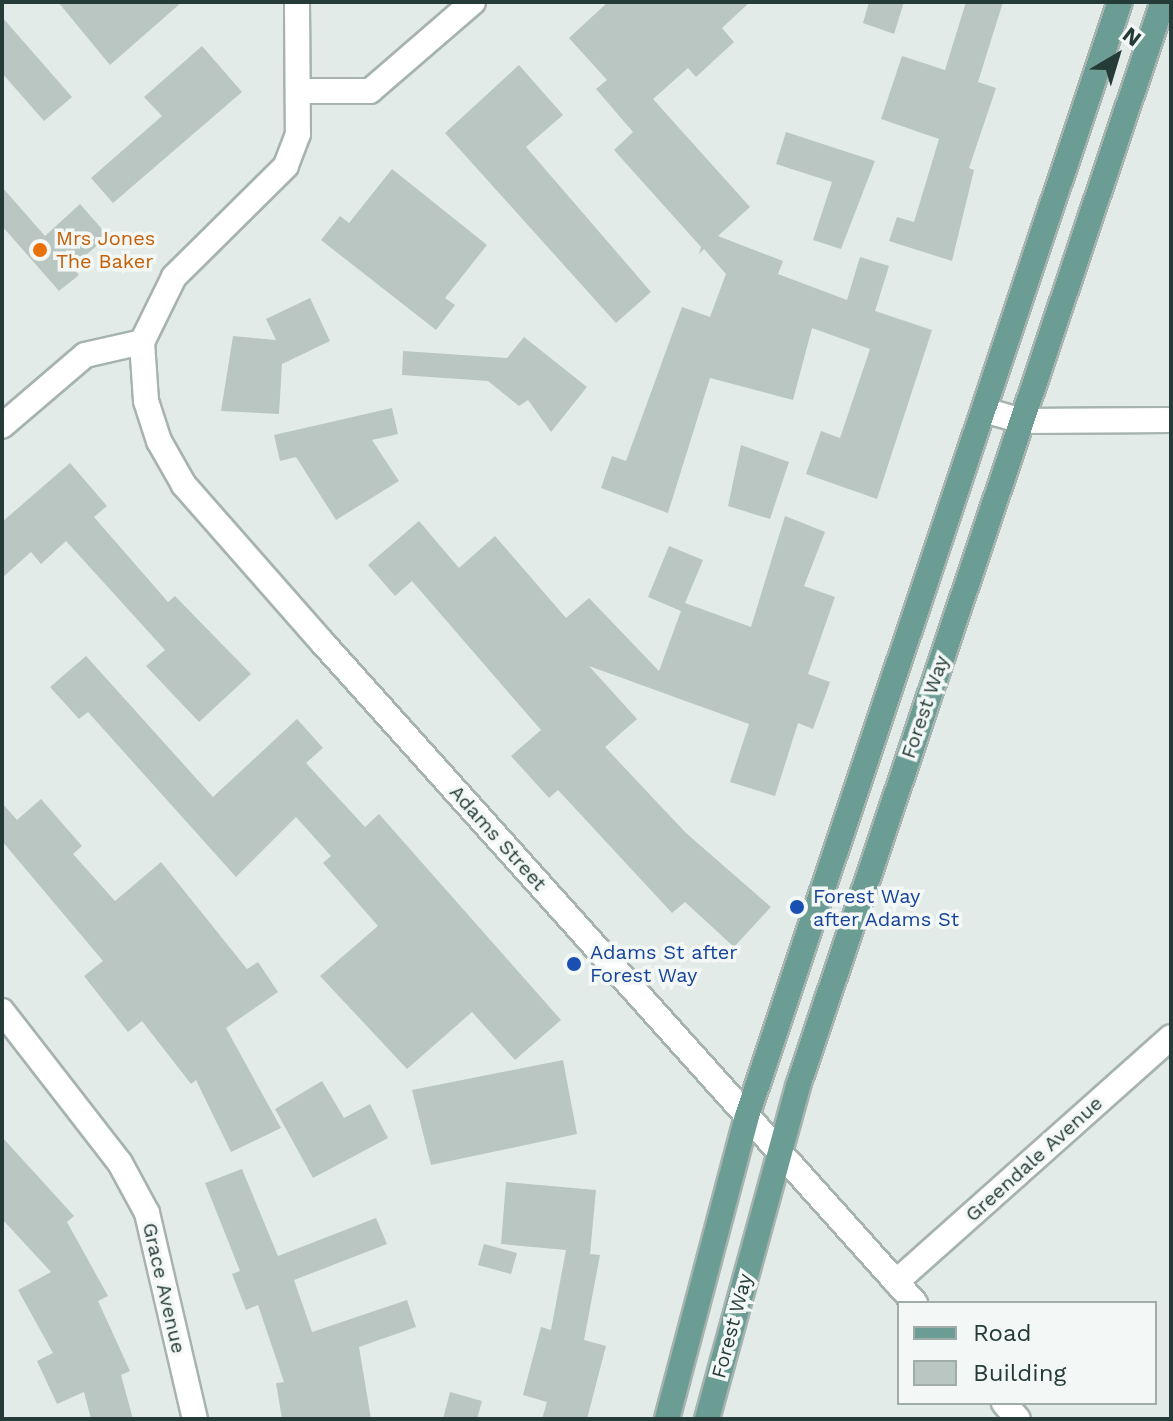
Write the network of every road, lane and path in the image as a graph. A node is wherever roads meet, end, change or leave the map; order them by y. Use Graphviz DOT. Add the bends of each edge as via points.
graph roads {
  1 [pos="297,2"];
  2 [pos="473,2"];
  3 [pos="1120,2"];
  4 [pos="1163,2"];
  5 [pos="299,91"];
  6 [pos="142,342"];
  7 [pos="984,410"];
  8 [pos="1171,420"];
  9 [pos="1022,421"];
  10 [pos="2,426"];
  11 [pos="2,1011"];
  12 [pos="1171,1037"];
  13 [pos="747,1116"];
  14 [pos="778,1151"];
  15 [pos="896,1282"];
  16 [pos="913,1301"];
  17 [pos="195,1419"];
  18 [pos="667,1419"];
  19 [pos="707,1419"];
  1 -- 5 [label="street"];
  2 -- 5 [label="street" via="370,91"];
  3 -- 7 [label="main road, Forest Way"];
  4 -- 9 [label="main road, Forest Way"];
  5 -- 6 [label="street" via="298,134 286,166 174,277"];
  6 -- 10 [label="street" via="85,355"];
  6 -- 13 [label="street, Adams Street" via="146,401 184,485"];
  7 -- 9 [label="street"];
  7 -- 13 [label="main road, Forest Way"];
  8 -- 9 [label="street"];
  9 -- 14 [label="main road, Forest Way"];
  11 -- 17 [label="street, Grace Avenue" via="120,1163 147,1213"];
  12 -- 15 [label="street, Greendale Avenue"];
  13 -- 14 [label="street, Adams Street"];
  13 -- 18 [label="main road, Forest Way"];
  14 -- 15 [label="street, Adams Street"];
  14 -- 19 [label="main road, Forest Way"];
  15 -- 16 [label="street, Adams Street"];
}
